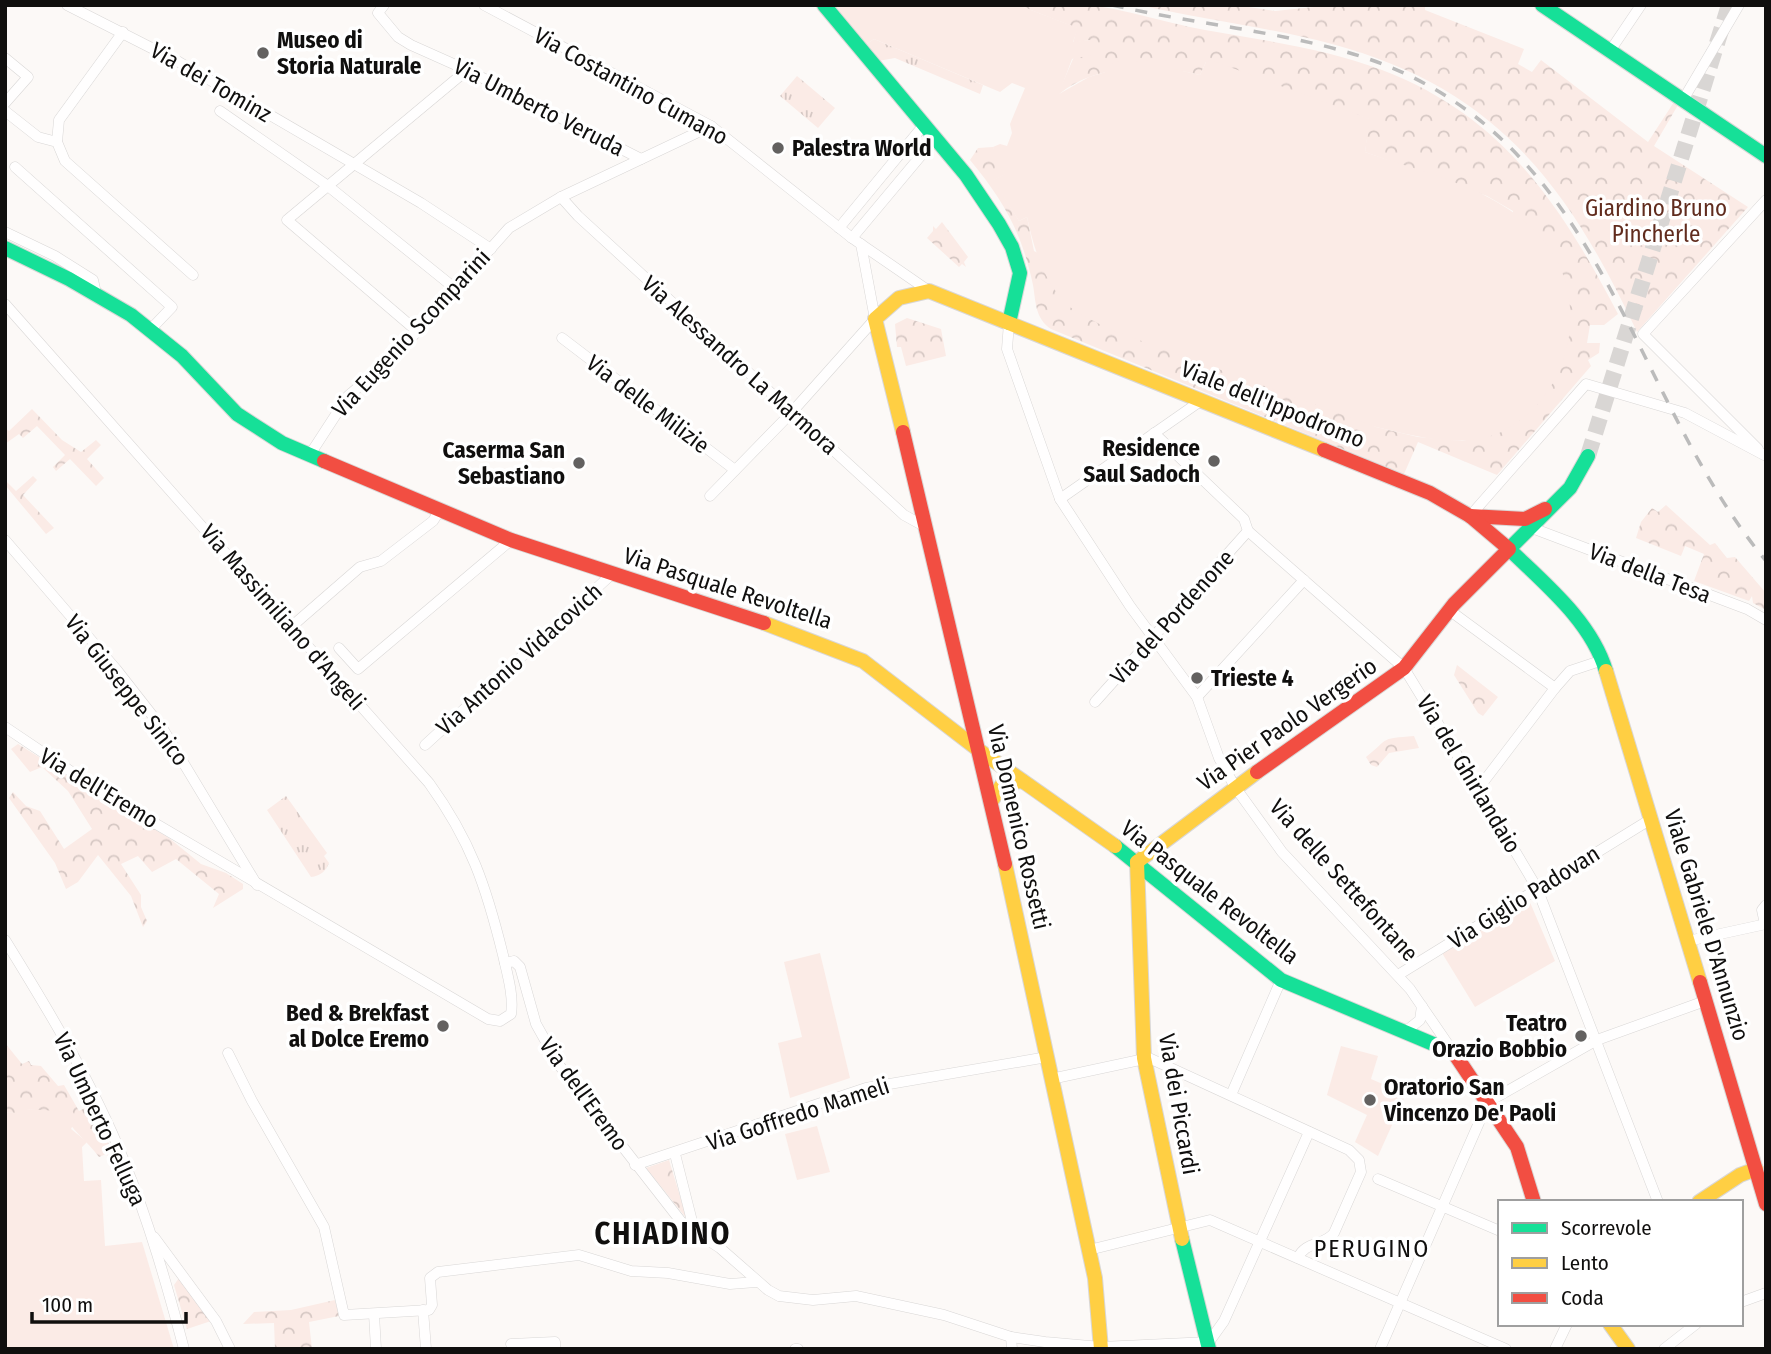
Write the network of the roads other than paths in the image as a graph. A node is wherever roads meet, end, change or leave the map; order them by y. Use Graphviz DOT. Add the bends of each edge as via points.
graph roads {
  1 [pos="67,5"];
  2 [pos="384,5"];
  3 [pos="484,5"];
  4 [pos="824,5"];
  5 [pos="1542,5"];
  6 [pos="1641,5"];
  7 [pos="1739,5"];
  8 [pos="123,32"];
  9 [pos="1611,51"];
  10 [pos="5,58"];
  11 [pos="467,69"];
  12 [pos="1683,100"];
  13 [pos="5,103"];
  14 [pos="5,111"];
  15 [pos="220,111"];
  16 [pos="711,126"];
  17 [pos="923,126"];
  18 [pos="934,139"];
  19 [pos="57,142"];
  20 [pos="1766,156"];
  21 [pos="641,159"];
  22 [pos="353,165"];
  23 [pos="15,167"];
  24 [pos="328,186"];
  25 [pos="561,197"];
  26 [pos="1766,200"];
  27 [pos="839,228"];
  28 [pos="5,232"];
  29 [pos="856,241"];
  30 [pos="5,248"];
  31 [pos="491,249"];
  32 [pos="193,275"];
  33 [pos="457,290"];
  34 [pos="929,291"];
  35 [pos="96,293"];
  36 [pos="5,304"];
  37 [pos="5,313"];
  38 [pos="18,317"];
  39 [pos="875,319"];
  40 [pos="1009,323"];
  41 [pos="151,329"];
  42 [pos="418,332"];
  43 [pos="562,338"];
  44 [pos="1202,400"];
  45 [pos="792,412"];
  46 [pos="1154,433"];
  47 [pos="309,456"];
  48 [pos="1588,456"];
  49 [pos="1765,456"];
  50 [pos="735,470"];
  51 [pos="1570,488"];
  52 [pos="710,496"];
  53 [pos="1060,499"];
  54 [pos="440,510"];
  55 [pos="1470,516"];
  56 [pos="924,526"];
  57 [pos="1532,528"];
  58 [pos="1248,531"];
  59 [pos="5,540"];
  60 [pos="511,540"];
  61 [pos="1509,549"];
  62 [pos="612,574"];
  63 [pos="1304,580"];
  64 [pos="1449,610"];
  65 [pos="1766,620"];
  66 [pos="291,627"];
  67 [pos="1155,637"];
  68 [pos="340,648"];
  69 [pos="1603,660"];
  70 [pos="1404,668"];
  71 [pos="1555,688"];
  72 [pos="1198,697"];
  73 [pos="1095,702"];
  74 [pos="5,727"];
  75 [pos="425,744"];
  76 [pos="980,751"];
  77 [pos="1022,781"];
  78 [pos="1235,787"];
  79 [pos="1478,789"];
  80 [pos="991,802"];
  81 [pos="1651,819"];
  82 [pos="1137,862"];
  83 [pos="257,885"];
  84 [pos="1537,888"];
  85 [pos="1766,905"];
  86 [pos="1765,924"];
  87 [pos="5,940"];
  88 [pos="1688,942"];
  89 [pos="505,963"];
  90 [pos="1398,975"];
  91 [pos="1281,980"];
  92 [pos="1706,1001"];
  93 [pos="1422,1006"];
  94 [pos="1406,1031"];
  95 [pos="1597,1040"];
  96 [pos="228,1053"];
  97 [pos="1454,1053"];
  98 [pos="1046,1057"];
  99 [pos="1144,1058"];
  100 [pos="1051,1079"];
  101 [pos="1231,1095"];
  102 [pos="1488,1102"];
  103 [pos="1308,1132"];
  104 [pos="675,1154"];
  105 [pos="635,1165"];
  106 [pos="1761,1167"];
  107 [pos="1378,1179"];
  108 [pos="1765,1195"];
  109 [pos="1533,1200"];
  110 [pos="1657,1200"];
  111 [pos="1702,1200"];
  112 [pos="1443,1206"];
  113 [pos="1179,1227"];
  114 [pos="1498,1230"];
  115 [pos="151,1233"];
  116 [pos="695,1234"];
  117 [pos="1260,1241"];
  118 [pos="1089,1250"];
  119 [pos="1298,1258"];
  120 [pos="756,1282"];
  121 [pos="1766,1293"];
  122 [pos="1743,1301"];
  123 [pos="1401,1302"];
  124 [pos="423,1310"];
  125 [pos="374,1314"];
  126 [pos="1566,1326"];
  127 [pos="1612,1326"];
  128 [pos="1693,1326"];
  129 [pos="1011,1337"];
  130 [pos="511,1344"];
  131 [pos="1209,1345"];
  132 [pos="1101,1348"];
  133 [pos="184,1349"];
  134 [pos="230,1349"];
  135 [pos="376,1349"];
  136 [pos="426,1349"];
  137 [pos="555,1349"];
  138 [pos="1012,1349"];
  139 [pos="1380,1349"];
  140 [pos="1506,1349"];
  141 [pos="1555,1349"];
  142 [pos="1628,1349"];
  143 [pos="1664,1349"];
  1 -- 8 [label="street, Via dei Tominz"];
  2 -- 11 [label="street, Via Umberto Veruda" via="378,13 398,37"];
  3 -- 16 [label="street, Via Costantino Cumano"];
  4 -- 17 [label="main road"];
  5 -- 9 [label="main road"];
  6 -- 9 [label="street"];
  7 -- 12 [label="street"];
  8 -- 19 [label="street" via="59,120"];
  8 -- 22 [label="street, Via dei Tominz"];
  9 -- 12 [label="main road"];
  10 -- 13 [label="street" via="28,77"];
  11 -- 21 [label="street, Via Umberto Veruda"];
  11 -- 22 [label="street"];
  12 -- 20 [label="main road"];
  14 -- 19 [label="street" via="38,137"];
  15 -- 24 [label="street"];
  16 -- 21 [label="street, Via Eugenio Scomparini"];
  16 -- 27 [label="street, Via Costantino Cumano"];
  17 -- 18 [label="main road"];
  17 -- 27 [label="street"];
  18 -- 29 [label="street"];
  18 -- 40 [label="main road" via="966,175 1012,247 1020,273"];
  19 -- 32 [label="street" via="65,161"];
  21 -- 25 [label="street, Via Eugenio Scomparini"];
  22 -- 24 [label="street"];
  22 -- 31 [label="street, Via dei Tominz"];
  23 -- 41 [label="street" via="172,307"];
  24 -- 33 [label="street"];
  24 -- 42 [label="street" via="287,220"];
  25 -- 31 [label="street, Via Eugenio Scomparini" via="509,228"];
  25 -- 45 [label="street, Via Alessandro La Marmora"];
  26 -- 49 [label="street" via="1643,334"];
  27 -- 29 [label="street, Via Costantino Cumano"];
  28 -- 35 [label="street" via="81,271 93,280"];
  29 -- 34 [label="street, Via Costantino Cumano"];
  29 -- 39 [label="street"];
  30 -- 35 [label="main road, Via Pasquale Revoltella"];
  31 -- 33 [label="street, Via Eugenio Scomparini"];
  33 -- 42 [label="street, Via Eugenio Scomparini"];
  34 -- 39 [label="main road" via="905,293"];
  34 -- 40 [label="main road, Viale dell'Ippodromo"];
  35 -- 41 [label="main road, Via Pasquale Revoltella"];
  36 -- 38 [label="street, Via Massimiliano d'Angeli"];
  37 -- 38 [label="street"];
  38 -- 66 [label="street, Via Massimiliano d'Angeli"];
  39 -- 45 [label="street, Via delle Milizie"];
  39 -- 56 [label="main road, Via Domenico Rossetti"];
  40 -- 44 [label="main road, Viale dell'Ippodromo"];
  40 -- 53 [label="street, Via delle Settefontane" via="1007,349"];
  41 -- 47 [label="main road, Via Pasquale Revoltella" via="253,426"];
  42 -- 47 [label="street, Via Eugenio Scomparini" via="348,396"];
  43 -- 50 [label="street, Via delle Milizie"];
  44 -- 46 [label="street"];
  44 -- 55 [label="main road, Viale dell'Ippodromo" via="1430,493"];
  45 -- 50 [label="street, Via delle Milizie"];
  45 -- 56 [label="street, Via Alessandro La Marmora" via="904,515"];
  46 -- 53 [label="street"];
  46 -- 58 [label="street, Via del Ghirlandaio" via="1244,519"];
  47 -- 54 [label="main road, Via Pasquale Revoltella"];
  48 -- 51 [label="main road"];
  49 -- 55 [label="street" via="1685,413 1586,384"];
  50 -- 52 [label="street, Via delle Milizie"];
  51 -- 55 [label="main road" via="1552,505 1525,519"];
  51 -- 57 [label="main road, Via Pier Paolo Vergerio"];
  53 -- 67 [label="street, Via delle Settefontane"];
  54 -- 60 [label="main road, Via Pasquale Revoltella"];
  54 -- 66 [label="street" via="433,522 381,561 360,567"];
  55 -- 61 [label="main road, Viale dell'Ippodromo"];
  56 -- 76 [label="main road, Via Domenico Rossetti"];
  57 -- 61 [label="main road, Via Pier Paolo Vergerio"];
  57 -- 65 [label="street, Via della Tesa"];
  58 -- 63 [label="street, Via del Ghirlandaio"];
  58 -- 67 [label="street, Via del Pordenone"];
  59 -- 83 [label="street, Via Giuseppe Sinico" via="163,729"];
  60 -- 62 [label="main road, Via Pasquale Revoltella"];
  60 -- 68 [label="street" via="358,669"];
  61 -- 64 [label="main road, Via Pier Paolo Vergerio"];
  61 -- 69 [label="main road, Viale Gabriele D'Annunzio" via="1573,612"];
  62 -- 75 [label="street, Via Antonio Vidacovich"];
  62 -- 76 [label="main road, Via Pasquale Revoltella" via="849,653"];
  63 -- 70 [label="street, Via del Ghirlandaio"];
  63 -- 72 [label="street"];
  64 -- 70 [label="main road, Via Pier Paolo Vergerio"];
  64 -- 71 [label="street"];
  66 -- 89 [label="street, Via Massimiliano d'Angeli" via="449,810 480,869"];
  67 -- 72 [label="street, Via delle Settefontane"];
  67 -- 73 [label="street, Via del Pordenone"];
  69 -- 71 [label="street" via="1570,671"];
  69 -- 81 [label="main road, Viale Gabriele D'Annunzio"];
  70 -- 78 [label="main road, Via Pier Paolo Vergerio"];
  70 -- 79 [label="street, Via del Ghirlandaio"];
  71 -- 79 [label="street"];
  72 -- 78 [label="street, Via delle Settefontane" via="1219,758"];
  74 -- 83 [label="street, Via dell'Eremo"];
  76 -- 77 [label="main road, Via Pasquale Revoltella"];
  76 -- 80 [label="main road, Via Domenico Rossetti"];
  77 -- 80 [label="main road" via="1003,783"];
  77 -- 82 [label="main road, Via Pasquale Revoltella"];
  78 -- 82 [label="main road, Via Pier Paolo Vergerio"];
  78 -- 90 [label="street, Via delle Settefontane" via="1282,852"];
  79 -- 84 [label="street, Via del Ghirlandaio"];
  80 -- 98 [label="main road, Via Domenico Rossetti"];
  81 -- 84 [label="street, Via Giglio Padovan"];
  81 -- 88 [label="main road, Viale Gabriele D'Annunzio"];
  82 -- 91 [label="main road, Via Pasquale Revoltella"];
  82 -- 99 [label="main road, Via dei Piccardi"];
  83 -- 89 [label="street, Via dell'Eremo" via="494,1021 506,1019 512,1006"];
  84 -- 90 [label="street, Via Giglio Padovan"];
  84 -- 95 [label="street, Via del Ghirlandaio"];
  85 -- 86 [label="street" via="1762,910"];
  86 -- 88 [label="street"];
  87 -- 115 [label="street, Via Umberto Felluga" via="99,1105"];
  88 -- 92 [label="main road, Viale Gabriele D'Annunzio"];
  89 -- 105 [label="street, Via dell'Eremo" via="514,961 520,967 541,1038"];
  90 -- 93 [label="street, Via delle Settefontane"];
  91 -- 94 [label="main road, Via Pasquale Revoltella"];
  91 -- 101 [label="street"];
  92 -- 95 [label="street"];
  92 -- 106 [label="main road, Viale Gabriele D'Annunzio"];
  93 -- 94 [label="street" via="1420,1020"];
  93 -- 97 [label="street, Via delle Settefontane"];
  94 -- 97 [label="main road, Via Pasquale Revoltella"];
  95 -- 102 [label="street"];
  95 -- 110 [label="street, Via del Ghirlandaio"];
  96 -- 125 [label="street" via="324,1227 344,1315"];
  97 -- 102 [label="main road, Via delle Settefontane"];
  98 -- 100 [label="main road, Via Domenico Rossetti"];
  98 -- 104 [label="street, Via Goffredo Mameli" via="866,1088"];
  99 -- 100 [label="street"];
  99 -- 101 [label="street"];
  99 -- 113 [label="main road, Via dei Piccardi"];
  100 -- 118 [label="main road, Via Domenico Rossetti"];
  101 -- 103 [label="street"];
  102 -- 109 [label="main road, Via delle Settefontane" via="1517,1147"];
  102 -- 112 [label="street"];
  103 -- 117 [label="street"];
  103 -- 119 [label="street" via="1349,1150 1359,1160 1361,1172 1331,1238 1304,1248"];
  104 -- 105 [label="street, Via Goffredo Mameli"];
  104 -- 116 [label="street"];
  105 -- 116 [label="street, Via dell'Eremo"];
  106 -- 108 [label="main road, Viale Gabriele D'Annunzio"];
  106 -- 111 [label="main road"];
  107 -- 112 [label="street"];
  112 -- 114 [label="street"];
  112 -- 123 [label="street"];
  113 -- 117 [label="street" via="1210,1220"];
  113 -- 118 [label="street"];
  113 -- 131 [label="main road, Via dei Piccardi"];
  115 -- 133 [label="street, Via Umberto Felluga"];
  115 -- 134 [label="street" via="216,1321"];
  116 -- 120 [label="street, Via dell'Eremo" via="720,1248"];
  117 -- 119 [label="street"];
  117 -- 131 [label="street"];
  118 -- 132 [label="main road, Via Domenico Rossetti" via="1100,1306"];
  119 -- 123 [label="street"];
  120 -- 124 [label="street" via="730,1284 631,1271 579,1255 438,1272 430,1278 432,1308"];
  120 -- 129 [label="street, Via dell'Eremo" via="779,1296 813,1300 856,1296 944,1315"];
  121 -- 122 [label="street"];
  123 -- 139 [label="street"];
  123 -- 140 [label="street"];
  124 -- 125 [label="street"];
  124 -- 136 [label="street"];
  125 -- 135 [label="street"];
  126 -- 141 [label="street"];
  127 -- 142 [label="main road"];
  128 -- 143 [label="street"];
  129 -- 132 [label="street, Via dell'Eremo"];
  129 -- 138 [label="street"];
  130 -- 137 [label="street" via="555,1342"];
  131 -- 132 [label="street, Via dell'Eremo"];
}
